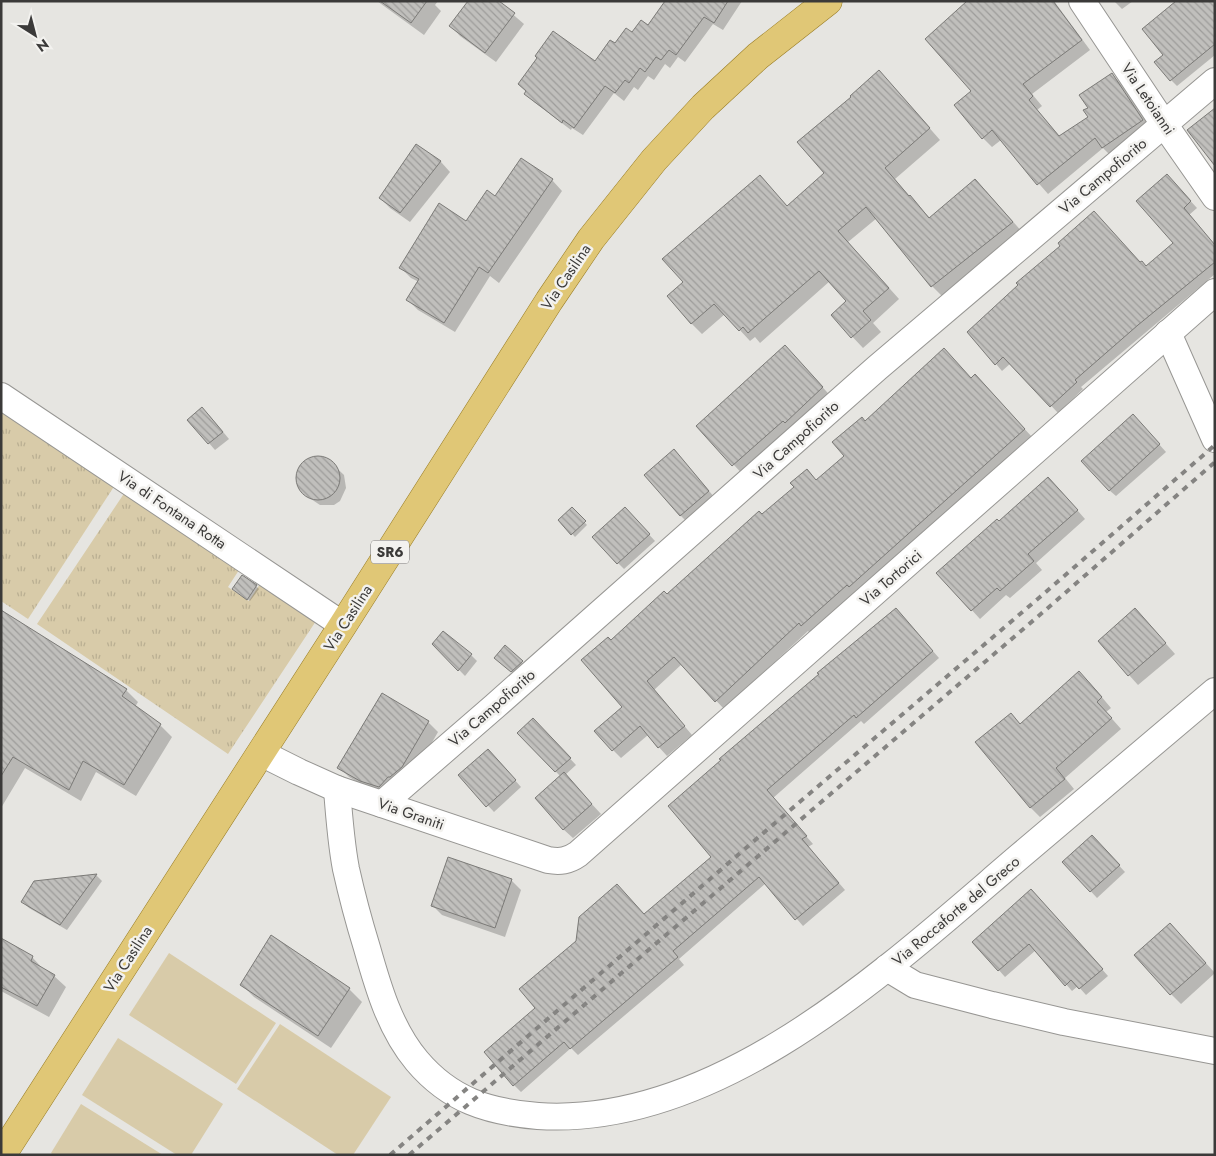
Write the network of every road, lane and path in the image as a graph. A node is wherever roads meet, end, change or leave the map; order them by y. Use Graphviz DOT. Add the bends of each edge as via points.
graph roads {
  1 [pos="828,1"];
  2 [pos="1082,1"];
  3 [pos="1215,81"];
  4 [pos="1164,124"];
  5 [pos="1215,197"];
  6 [pos="1215,292"];
  7 [pos="1168,333"];
  8 [pos="1,396"];
  9 [pos="1211,430"];
  10 [pos="343,625"];
  11 [pos="1215,691"];
  12 [pos="261,753"];
  13 [pos="337,789"];
  14 [pos="382,804"];
  15 [pos="565,861"];
  16 [pos="887,968"];
  17 [pos="1210,1046"];
  18 [pos="2,1155"];
  1 -- 10 [label="main road, Via Casilina / SR6" via="758,56 703,107 654,160 601,226 549,301"];
  2 -- 4 [label="street, Via Letoianni"];
  3 -- 4 [label="street, Via Campofiorito"];
  4 -- 5 [label="street, Via Letoianni"];
  4 -- 14 [label="street, Via Campofiorito" via="877,368"];
  6 -- 7 [label="street, Via Tortorici"];
  7 -- 9 [label="street"];
  7 -- 15 [label="street, Via Tortorici" via="578,854"];
  8 -- 10 [label="street, Via di Fontana Rotta"];
  10 -- 12 [label="main road, Via Casilina / SR6"];
  11 -- 16 [label="street, Via Roccaforte del Greco"];
  12 -- 13 [label="street, Via Graniti"];
  12 -- 18 [label="main road, Via Casilina / SR6"];
  13 -- 14 [label="street, Via Graniti"];
  13 -- 16 [label="street" via="349,880 375,977 389,1014 404,1042 428,1073 451,1091 486,1108 520,1114 568,1116 624,1108 674,1094 721,1075 791,1036"];
  14 -- 15 [label="street, Via Graniti" via="548,860"];
  16 -- 17 [label="street, Via Roccaforte del Greco" via="915,985 992,1006 1064,1022"];
}
